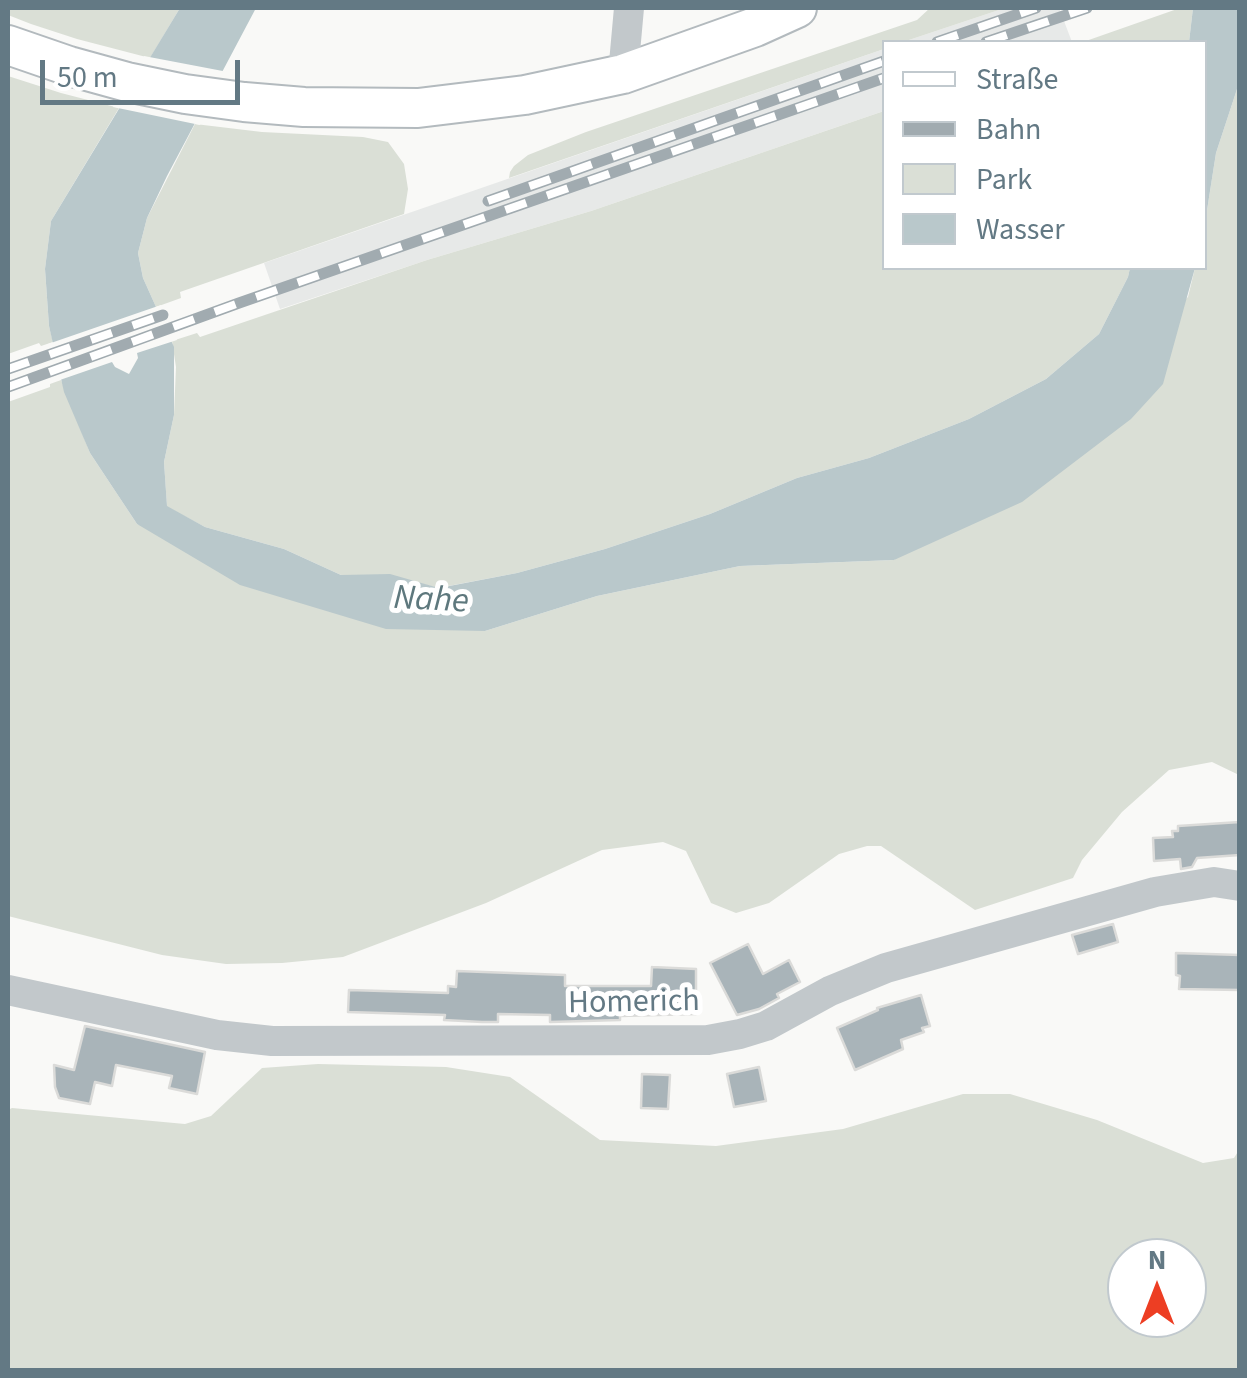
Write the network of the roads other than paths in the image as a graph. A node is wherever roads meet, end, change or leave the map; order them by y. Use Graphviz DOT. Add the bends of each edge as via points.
graph roads {
  1 [pos="628,8"];
  2 [pos="797,8"];
  3 [pos="8,45"];
  4 [pos="623,74"];
  5 [pos="1240,886"];
  6 [pos="8,990"];
  1 -- 4 [label="street"];
  2 -- 4 [label="main road"];
  3 -- 4 [label="main road" via="127,82 264,104 418,108"];
  5 -- 6 [label="street, Homerich" via="1214,882 1155,892 886,968 766,1026 708,1040 272,1041"];
}
